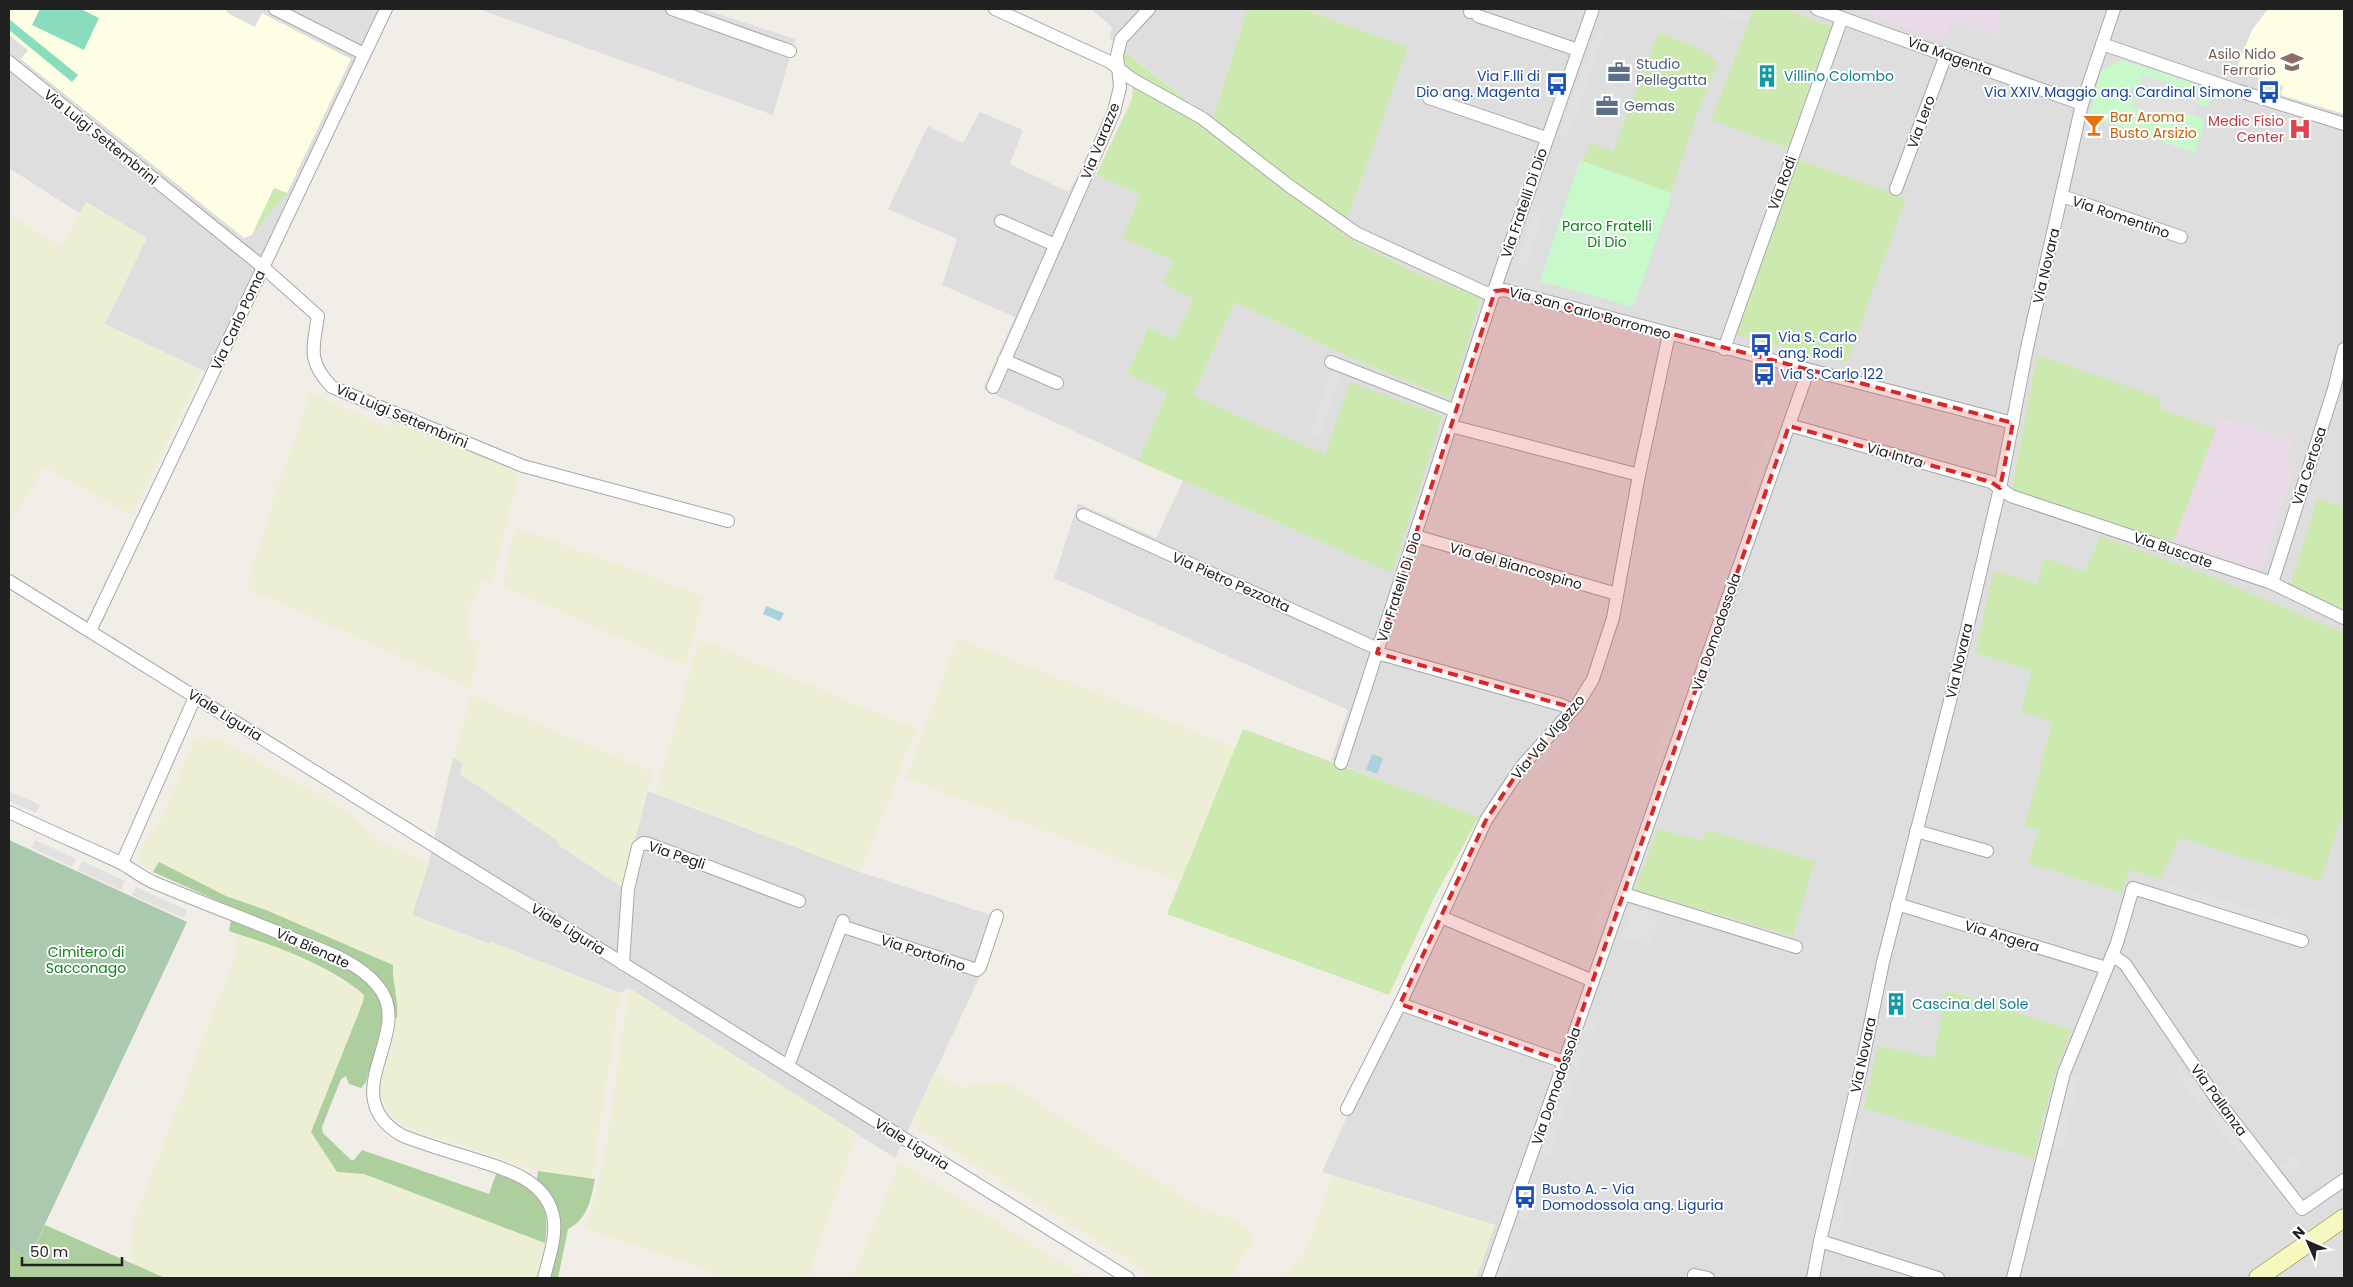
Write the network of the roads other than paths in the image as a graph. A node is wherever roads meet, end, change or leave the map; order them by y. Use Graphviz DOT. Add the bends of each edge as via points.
graph roads {
  1 [pos="275,9"];
  2 [pos="386,9"];
  3 [pos="672,9"];
  4 [pos="995,9"];
  5 [pos="1149,9"];
  6 [pos="1592,9"];
  7 [pos="1817,9"];
  8 [pos="2114,9"];
  9 [pos="1473,12"];
  10 [pos="1842,18"];
  11 [pos="2102,44"];
  12 [pos="1578,50"];
  13 [pos="790,51"];
  14 [pos="364,54"];
  15 [pos="1946,55"];
  16 [pos="9,62"];
  17 [pos="1118,70"];
  18 [pos="1429,98"];
  19 [pos="2082,104"];
  20 [pos="2344,124"];
  21 [pos="1546,138"];
  22 [pos="1896,189"];
  23 [pos="2062,196"];
  24 [pos="1001,221"];
  25 [pos="2181,237"];
  26 [pos="1055,245"];
  27 [pos="263,267"];
  28 [pos="1495,291"];
  29 [pos="1669,334"];
  30 [pos="1724,348"];
  31 [pos="2344,349"];
  32 [pos="1004,360"];
  33 [pos="1331,362"];
  34 [pos="1808,370"];
  35 [pos="2341,377"];
  36 [pos="1057,383"];
  37 [pos="993,387"];
  38 [pos="1456,411"];
  39 [pos="2013,423"];
  40 [pos="1451,426"];
  41 [pos="1789,426"];
  42 [pos="1639,474"];
  43 [pos="2000,488"];
  44 [pos="1083,516"];
  45 [pos="728,521"];
  46 [pos="1415,536"];
  47 [pos="9,580"];
  48 [pos="2272,583"];
  49 [pos="1618,594"];
  50 [pos="2344,618"];
  51 [pos="90,631"];
  52 [pos="1378,651"];
  53 [pos="195,697"];
  54 [pos="1572,710"];
  55 [pos="1341,762"];
  56 [pos="9,812"];
  57 [pos="1916,831"];
  58 [pos="1987,851"];
  59 [pos="122,864"];
  60 [pos="1624,894"];
  61 [pos="799,901"];
  62 [pos="1898,904"];
  63 [pos="998,916"];
  64 [pos="1441,917"];
  65 [pos="2302,941"];
  66 [pos="1796,947"];
  67 [pos="2112,955"];
  68 [pos="623,964"];
  69 [pos="2106,968"];
  70 [pos="1593,981"];
  71 [pos="1400,1004"];
  72 [pos="1564,1062"];
  73 [pos="788,1066"];
  74 [pos="1347,1109"];
  75 [pos="2341,1182"];
  76 [pos="2344,1218"];
  77 [pos="1820,1241"];
  78 [pos="1694,1275"];
  79 [pos="544,1278"];
  80 [pos="1128,1278"];
  81 [pos="1488,1278"];
  82 [pos="1708,1278"];
  83 [pos="1813,1278"];
  84 [pos="1938,1278"];
  85 [pos="2013,1278"];
  86 [pos="2258,1278"];
  1 -- 14 [label="street"];
  2 -- 14 [label="street, Via Carlo Poma"];
  3 -- 13 [label="street"];
  4 -- 17 [label="street, Via San Carlo Borromeo" via="1110,62"];
  5 -- 17 [label="street, Via Varazze" via="1125,33 1118,47"];
  6 -- 12 [label="street, Via Fratelli Di Dio"];
  7 -- 10 [label="street, Via Magenta"];
  8 -- 11 [label="street, Via Novara"];
  9 -- 12 [label="street"];
  10 -- 15 [label="street, Via Magenta"];
  10 -- 30 [label="street, Via Rodi"];
  11 -- 19 [label="street, Via Novara"];
  11 -- 20 [label="street" via="2239,92"];
  12 -- 21 [label="street, Via Fratelli Di Dio"];
  14 -- 27 [label="street, Via Carlo Poma"];
  15 -- 19 [label="street, Via Magenta"];
  15 -- 22 [label="street, Via Lero"];
  16 -- 27 [label="street, Via Luigi Settembrini"];
  17 -- 26 [label="street, Via Varazze" via="1120,87 1114,112"];
  17 -- 28 [label="street, Via San Carlo Borromeo" via="1209,123 1356,233 1484,292"];
  18 -- 21 [label="street, Via Fratelli Di Dio"];
  19 -- 23 [label="street, Via Novara"];
  21 -- 28 [label="street, Via Fratelli Di Dio"];
  23 -- 25 [label="street, Via Romentino"];
  23 -- 39 [label="street, Via Novara"];
  24 -- 26 [label="street"];
  26 -- 32 [label="street, Via Varazze"];
  27 -- 45 [label="street, Via Luigi Settembrini" via="318,316 313,358 316,368 332,387 523,466"];
  27 -- 51 [label="street, Via Carlo Poma"];
  28 -- 29 [label="street, Via San Carlo Borromeo" via="1504,290"];
  28 -- 38 [label="street, Via Fratelli Di Dio"];
  29 -- 30 [label="street, Via San Carlo Borromeo"];
  29 -- 42 [label="street, Via Val Vigezzo"];
  30 -- 34 [label="street, Via San Carlo Borromeo"];
  31 -- 35 [label="street, Via Certosa"];
  32 -- 36 [label="street"];
  32 -- 37 [label="street, Via Varazze"];
  33 -- 38 [label="street"];
  34 -- 39 [label="street, Via San Carlo Borromeo"];
  34 -- 41 [label="street, Via Domodossola"];
  35 -- 48 [label="street, Via Certosa"];
  38 -- 40 [label="street, Via Fratelli Di Dio"];
  39 -- 43 [label="street, Via Novara"];
  40 -- 42 [label="street"];
  40 -- 46 [label="street, Via Fratelli Di Dio"];
  41 -- 43 [label="street, Via Intra" via="1991,482"];
  41 -- 60 [label="street, Via Domodossola"];
  42 -- 49 [label="street, Via Val Vigezzo"];
  43 -- 48 [label="street, Via Buscate" via="2011,496"];
  43 -- 57 [label="street, Via Novara"];
  44 -- 52 [label="street, Via Pietro Pezzotta"];
  46 -- 49 [label="street, Via del Biancospino"];
  46 -- 52 [label="street, Via Fratelli Di Dio"];
  47 -- 51 [label="street, Viale Liguria"];
  48 -- 50 [label="street, Via Buscate"];
  49 -- 54 [label="street, Via Val Vigezzo" via="1598,668 1585,694"];
  51 -- 53 [label="street, Viale Liguria"];
  52 -- 54 [label="street, Via Pietro Pezzotta"];
  52 -- 55 [label="street, Via Fratelli Di Dio"];
  53 -- 59 [label="street"];
  53 -- 68 [label="street, Viale Liguria"];
  54 -- 64 [label="street, Via Val Vigezzo" via="1527,760 1501,796 1486,820"];
  56 -- 59 [label="street, Via Bienate"];
  57 -- 58 [label="street"];
  57 -- 62 [label="street, Via Novara"];
  59 -- 79 [label="street, Via Bienate" via="152,882 341,959 376,984 385,997 390,1015 373,1079 373,1098 378,1114 401,1135 510,1171 540,1191 554,1222"];
  60 -- 66 [label="street"];
  60 -- 70 [label="street, Via Domodossola"];
  61 -- 68 [label="street, Via Pegli" via="643,843 638,847 628,889"];
  62 -- 69 [label="street, Via Angera"];
  62 -- 77 [label="street, Via Novara"];
  63 -- 73 [label="street, Via Portofino" via="980,967 976,970 842,924"];
  64 -- 70 [label="street"];
  64 -- 71 [label="street, Via Val Vigezzo"];
  65 -- 67 [label="street" via="2133,888"];
  67 -- 69 [label="street"];
  67 -- 75 [label="street, Via Pallanza" via="2125,964 2218,1100 2302,1208"];
  68 -- 73 [label="street, Viale Liguria"];
  69 -- 85 [label="street" via="2064,1073"];
  70 -- 72 [label="street, Via Domodossola"];
  71 -- 72 [label="street"];
  71 -- 74 [label="street, Via Val Vigezzo"];
  72 -- 81 [label="street, Via Domodossola"];
  73 -- 80 [label="street, Viale Liguria"];
  76 -- 86 [label="street"];
  77 -- 83 [label="street, Via Novara"];
  77 -- 84 [label="street"];
  78 -- 82 [label="street"];
}
